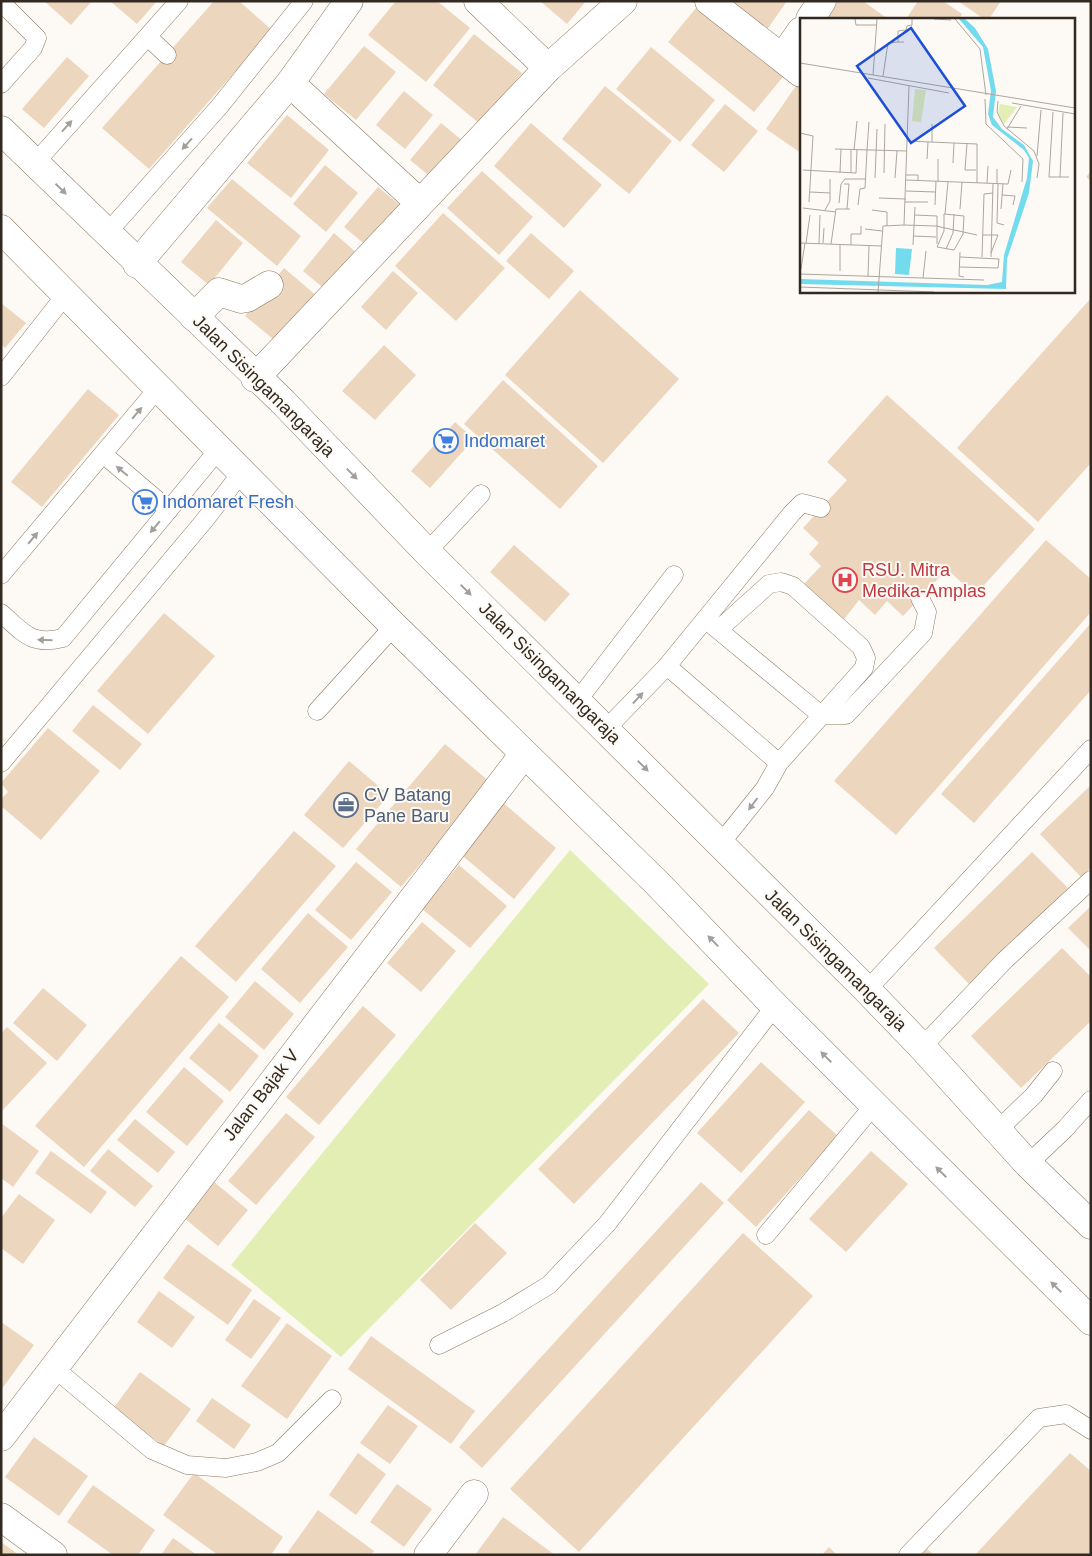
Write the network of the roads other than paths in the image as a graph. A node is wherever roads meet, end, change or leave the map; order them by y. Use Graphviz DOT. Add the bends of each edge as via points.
graph roads {
  1 [pos="179,1"];
  2 [pos="304,1"];
  3 [pos="350,1"];
  4 [pos="478,1"];
  5 [pos="623,1"];
  6 [pos="709,1"];
  7 [pos="822,1"];
  8 [pos="1,6"];
  9 [pos="811,18"];
  10 [pos="800,34"];
  11 [pos="148,37"];
  12 [pos="166,54"];
  13 [pos="791,66"];
  14 [pos="548,68"];
  15 [pos="290,83"];
  16 [pos="1,84"];
  17 [pos="1,130"];
  18 [pos="35,163"];
  19 [pos="420,203"];
  20 [pos="1,229"];
  21 [pos="107,234"];
  22 [pos="137,264"];
  23 [pos="269,285"];
  24 [pos="67,293"];
  25 [pos="194,317"];
  26 [pos="1,377"];
  27 [pos="255,378"];
  28 [pos="159,387"];
  29 [pos="219,449"];
  30 [pos="103,454"];
  31 [pos="242,472"];
  32 [pos="482,494"];
  33 [pos="821,508"];
  34 [pos="169,510"];
  35 [pos="427,552"];
  36 [pos="1,575"];
  37 [pos="674,575"];
  38 [pos="920,598"];
  39 [pos="1,613"];
  40 [pos="712,625"];
  41 [pos="394,626"];
  42 [pos="667,666"];
  43 [pos="578,700"];
  44 [pos="317,711"];
  45 [pos="821,715"];
  46 [pos="606,729"];
  47 [pos="1091,749"];
  48 [pos="524,754"];
  49 [pos="1,763"];
  50 [pos="779,763"];
  51 [pos="721,843"];
  52 [pos="1091,880"];
  53 [pos="866,990"];
  54 [pos="774,1006"];
  55 [pos="922,1047"];
  56 [pos="1053,1071"];
  57 [pos="1091,1100"];
  58 [pos="874,1105"];
  59 [pos="998,1130"];
  60 [pos="1028,1164"];
  61 [pos="1091,1225"];
  62 [pos="766,1236"];
  63 [pos="1091,1321"];
  64 [pos="439,1345"];
  65 [pos="54,1368"];
  66 [pos="332,1399"];
  67 [pos="1091,1430"];
  68 [pos="1,1437"];
  69 [pos="474,1494"];
  70 [pos="1,1517"];
  71 [pos="53,1555"];
  72 [pos="428,1555"];
  73 [pos="908,1555"];
  1 -- 11 [label="lane"];
  2 -- 21 [label="lane, one-way"];
  3 -- 15 [label="main road"];
  4 -- 14 [label="main road"];
  5 -- 14 [label="main road"];
  6 -- 13 [label="main road"];
  7 -- 9 [label="main road"];
  8 -- 16 [label="lane" via="6,7 36,38 33,48"];
  10 -- 13 [label="main road"];
  11 -- 12 [label="lane"];
  18 -- 11 [label="lane, one-way"];
  14 -- 19 [label="main road"];
  15 -- 19 [label="main road"];
  15 -- 22 [label="main road"];
  17 -- 18 [label="main road, Jalan Sisingamangaraja"];
  18 -- 21 [label="main road, Jalan Sisingamangaraja, one-way"];
  19 -- 27 [label="main road"];
  20 -- 24 [label="main road"];
  21 -- 22 [label="main road, Jalan Sisingamangaraja"];
  22 -- 25 [label="main road, Jalan Sisingamangaraja"];
  23 -- 25 [label="main road" via="241,299 220,291"];
  24 -- 26 [label="lane"];
  24 -- 28 [label="main road"];
  25 -- 27 [label="main road, Jalan Sisingamangaraja"];
  27 -- 35 [label="main road, Jalan Sisingamangaraja, one-way" via="282,401"];
  28 -- 29 [label="main road"];
  30 -- 28 [label="lane, one-way"];
  29 -- 31 [label="main road"];
  29 -- 34 [label="lane"];
  34 -- 30 [label="lane, one-way"];
  36 -- 30 [label="lane, one-way"];
  31 -- 41 [label="main road"];
  31 -- 49 [label="lane"];
  32 -- 35 [label="lane"];
  33 -- 40 [label="lane" via="802,503"];
  34 -- 39 [label="lane, one-way" via="63,638 46,642 29,638"];
  35 -- 43 [label="main road, Jalan Sisingamangaraja, one-way"];
  37 -- 43 [label="lane"];
  38 -- 45 [label="lane" via="927,612 923,634 846,715"];
  40 -- 42 [label="lane"];
  40 -- 45 [label="lane"];
  40 -- 45 [label="lane" via="769,584 781,582 793,586 861,647 866,658 864,668"];
  41 -- 44 [label="lane"];
  41 -- 48 [label="main road"];
  46 -- 42 [label="lane, one-way"];
  42 -- 50 [label="lane"];
  43 -- 46 [label="main road, Jalan Sisingamangaraja"];
  45 -- 50 [label="lane"];
  46 -- 51 [label="main road, Jalan Sisingamangaraja, one-way"];
  47 -- 53 [label="lane"];
  54 -- 48 [label="main road, one-way" via="657,883"];
  48 -- 65 [label="main road, Jalan Bajak V"];
  50 -- 51 [label="lane, one-way" via="765,788"];
  51 -- 53 [label="main road, Jalan Sisingamangaraja"];
  52 -- 55 [label="lane" via="1004,960"];
  53 -- 55 [label="main road, Jalan Sisingamangaraja"];
  58 -- 54 [label="main road, one-way"];
  54 -- 64 [label="lane" via="607,1224 550,1285"];
  55 -- 59 [label="main road, Jalan Sisingamangaraja"];
  56 -- 59 [label="lane"];
  57 -- 60 [label="lane"];
  58 -- 62 [label="lane"];
  63 -- 58 [label="main road, one-way"];
  59 -- 60 [label="main road, Jalan Sisingamangaraja"];
  60 -- 61 [label="main road, Jalan Sisingamangaraja"];
  65 -- 66 [label="lane" via="152,1450 188,1465 226,1468 258,1462 278,1452"];
  65 -- 68 [label="main road, Jalan Bajak V"];
  67 -- 73 [label="lane" via="1066,1414 1038,1418"];
  69 -- 72 [label="main road"];
  70 -- 71 [label="main road"];
}
